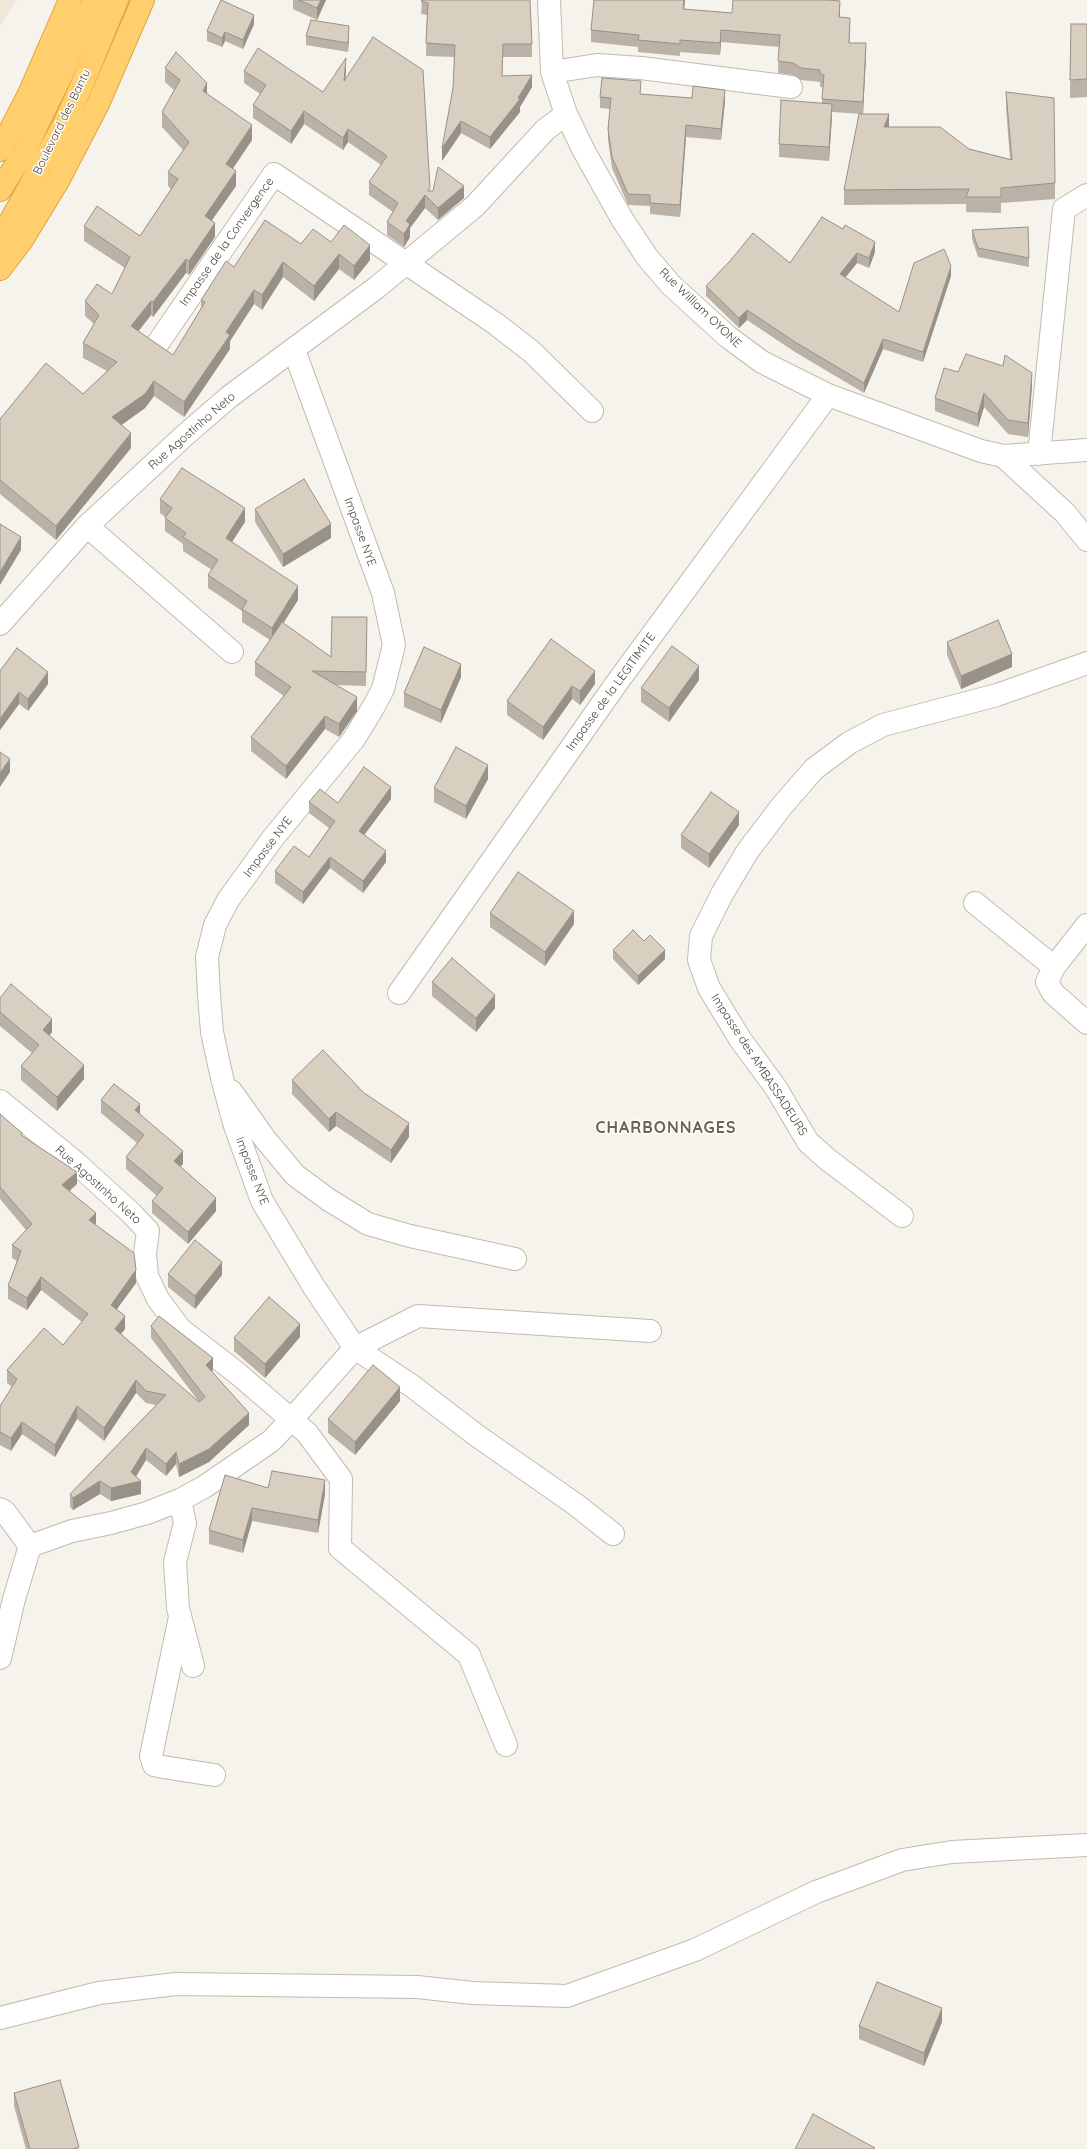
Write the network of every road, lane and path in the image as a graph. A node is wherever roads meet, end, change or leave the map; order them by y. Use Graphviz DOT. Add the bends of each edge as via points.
graph roads {
  1 [pos="70,0"];
  2 [pos="94,0"];
  3 [pos="117,0"];
  4 [pos="143,0"];
  5 [pos="549,0"];
  6 [pos="552,72"];
  7 [pos="791,87"];
  8 [pos="566,114"];
  9 [pos="0,150"];
  10 [pos="0,190"];
  11 [pos="1087,195"];
  12 [pos="0,240"];
  13 [pos="407,263"];
  14 [pos="0,269"];
  15 [pos="158,343"];
  16 [pos="294,350"];
  17 [pos="828,395"];
  18 [pos="592,411"];
  19 [pos="1087,450"];
  20 [pos="1039,454"];
  21 [pos="1003,456"];
  22 [pos="87,526"];
  23 [pos="1087,540"];
  24 [pos="0,624"];
  25 [pos="232,652"];
  26 [pos="1087,663"];
  27 [pos="975,903"];
  28 [pos="1087,925"];
  29 [pos="1054,967"];
  30 [pos="399,993"];
  31 [pos="1087,1023"];
  32 [pos="222,1078"];
  33 [pos="0,1101"];
  34 [pos="902,1216"];
  35 [pos="515,1259"];
  36 [pos="650,1331"];
  37 [pos="355,1348"];
  38 [pos="292,1419"];
  39 [pos="180,1500"];
  40 [pos="0,1509"];
  41 [pos="613,1534"];
  42 [pos="30,1546"];
  43 [pos="7,1598"];
  44 [pos="180,1618"];
  45 [pos="0,1658"];
  46 [pos="193,1666"];
  47 [pos="506,1745"];
  48 [pos="214,1775"];
  49 [pos="1087,1845"];
  50 [pos="0,2018"];
  1 -- 9 [label="highway" via="29,94"];
  2 -- 10 [label="highway, Boulevard des Bantu" via="23,154"];
  3 -- 12 [label="highway, Boulevard des Bantu" via="63,126"];
  4 -- 14 [label="highway" via="98,104 58,181 22,240"];
  5 -- 6 [label="street, Rue William OYONE"];
  6 -- 7 [label="street" via="597,65"];
  6 -- 8 [label="street, Rue William OYONE"];
  8 -- 13 [label="street, Rue Agostinho Neto" via="545,130 475,206"];
  8 -- 17 [label="street, Rue William OYONE" via="622,219 647,257 671,284 743,350"];
  11 -- 20 [label="street" via="1064,209"];
  13 -- 15 [label="street, Impasse de la Convergence" via="274,174"];
  13 -- 16 [label="street, Rue Agostinho Neto"];
  13 -- 18 [label="street" via="532,352"];
  16 -- 22 [label="street, Rue Agostinho Neto" via="224,402"];
  16 -- 32 [label="street, Impasse NYE" via="383,593 394,645 383,689 358,733 273,838 228,900 215,925 207,957 212,1032"];
  17 -- 21 [label="street, Rue William OYONE" via="974,449"];
  17 -- 30 [label="street, Impasse de la LEGITIMITE" via="616,684"];
  19 -- 20 [label="street, Rue William OYONE"];
  20 -- 21 [label="street, Rue William OYONE"];
  21 -- 23 [label="street" via="1065,513"];
  22 -- 24 [label="street, Rue Agostinho Neto"];
  22 -- 25 [label="street"];
  26 -- 34 [label="street, Impasse des AMBASSADEURS" via="997,695 882,725 849,743 814,769 781,806 747,852 722,894 702,936 699,960 709,988 740,1039 776,1088 808,1142"];
  27 -- 29 [label="street"];
  28 -- 29 [label="street"];
  29 -- 31 [label="street" via="1047,982 1053,993"];
  32 -- 35 [label="street" via="265,1139 295,1175 329,1200 368,1224"];
  32 -- 37 [label="street, Impasse NYE" via="234,1123 262,1200 310,1281"];
  33 -- 38 [label="street, Rue Agostinho Neto" via="75,1162 148,1231 145,1254 147,1276 158,1299 180,1329"];
  36 -- 37 [label="street" via="418,1316"];
  37 -- 38 [label="street"];
  37 -- 41 [label="street" via="412,1386"];
  38 -- 39 [label="street" via="270,1441 228,1471"];
  38 -- 47 [label="street, Rue Agostinho Neto" via="341,1479 340,1548 469,1655"];
  39 -- 42 [label="street" via="147,1513 72,1531"];
  39 -- 44 [label="street" via="185,1523 175,1562"];
  40 -- 42 [label="street"];
  42 -- 43 [label="street"];
  43 -- 45 [label="street"];
  44 -- 46 [label="street"];
  44 -- 48 [label="street" via="151,1756 154,1765"];
  49 -- 50 [label="street" via="952,1852 902,1860 816,1892 694,1950 567,1996 472,1993 417,1987 176,1984 99,1993"];
}
